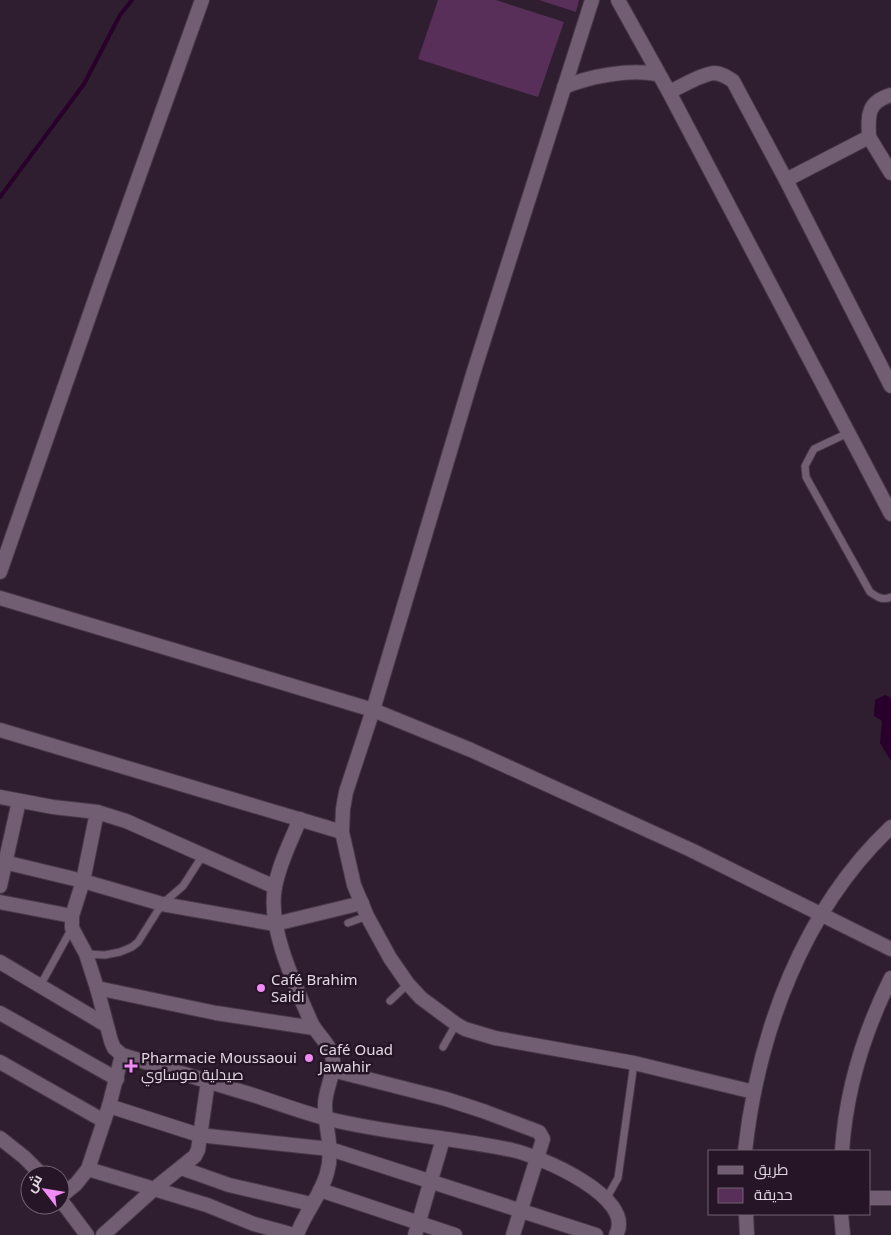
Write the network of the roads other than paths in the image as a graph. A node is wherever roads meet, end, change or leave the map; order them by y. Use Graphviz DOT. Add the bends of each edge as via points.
graph roads {
  1 [pos="202,0"];
  2 [pos="592,0"];
  3 [pos="618,0"];
  4 [pos="658,74"];
  5 [pos="564,87"];
  6 [pos="669,92"];
  7 [pos="891,95"];
  8 [pos="869,137"];
  9 [pos="891,173"];
  10 [pos="786,180"];
  11 [pos="891,386"];
  12 [pos="848,433"];
  13 [pos="890,507"];
  14 [pos="1,563"];
  15 [pos="891,597"];
  16 [pos="0,598"];
  17 [pos="374,710"];
  18 [pos="0,730"];
  19 [pos="0,796"];
  20 [pos="19,801"];
  21 [pos="97,812"];
  22 [pos="300,819"];
  23 [pos="891,827"];
  24 [pos="342,832"];
  25 [pos="203,855"];
  26 [pos="3,862"];
  27 [pos="83,881"];
  28 [pos="0,886"];
  29 [pos="275,887"];
  30 [pos="0,902"];
  31 [pos="162,904"];
  32 [pos="365,910"];
  33 [pos="822,914"];
  34 [pos="72,922"];
  35 [pos="348,923"];
  36 [pos="275,924"];
  37 [pos="891,949"];
  38 [pos="86,954"];
  39 [pos="0,962"];
  40 [pos="891,978"];
  41 [pos="408,984"];
  42 [pos="40,986"];
  43 [pos="97,988"];
  44 [pos="390,1001"];
  45 [pos="0,1013"];
  46 [pos="456,1024"];
  47 [pos="106,1025"];
  48 [pos="314,1028"];
  49 [pos="443,1047"];
  50 [pos="122,1055"];
  51 [pos="0,1062"];
  52 [pos="634,1063"];
  53 [pos="332,1070"];
  54 [pos="117,1079"];
  55 [pos="208,1081"];
  56 [pos="754,1092"];
  57 [pos="109,1106"];
  58 [pos="326,1118"];
  59 [pos="104,1121"];
  60 [pos="200,1135"];
  61 [pos="0,1138"];
  62 [pos="443,1140"];
  63 [pos="330,1149"];
  64 [pos="745,1150"];
  65 [pos="842,1150"];
  66 [pos="538,1158"];
  67 [pos="33,1165"];
  68 [pos="181,1168"];
  69 [pos="88,1170"];
  70 [pos="430,1181"];
  71 [pos="70,1189"];
  72 [pos="154,1189"];
  73 [pos="320,1190"];
  74 [pos="871,1198"];
  75 [pos="606,1199"];
  76 [pos="890,1200"];
  77 [pos="311,1204"];
  78 [pos="521,1210"];
  79 [pos="70,1212"];
  80 [pos="746,1215"];
  81 [pos="841,1215"];
  82 [pos="417,1229"];
  83 [pos="87,1235"];
  84 [pos="103,1235"];
  85 [pos="296,1235"];
  86 [pos="455,1235"];
  87 [pos="513,1235"];
  88 [pos="596,1235"];
  89 [pos="616,1235"];
  90 [pos="747,1235"];
  91 [pos="843,1235"];
  1 -- 14 [label="street"];
  2 -- 5 [label="street"];
  3 -- 4 [label="street"];
  4 -- 5 [label="street" via="636,72 605,76"];
  4 -- 6 [label="street"];
  5 -- 17 [label="street" via="447,458"];
  6 -- 10 [label="street" via="707,74 725,75 733,81"];
  6 -- 12 [label="street"];
  7 -- 8 [label="street" via="880,98 872,106 868,117"];
  8 -- 9 [label="street"];
  8 -- 10 [label="street"];
  10 -- 11 [label="street"];
  12 -- 13 [label="street"];
  12 -- 15 [label="lane" via="814,449 805,466 806,477 870,592 879,598"];
  16 -- 17 [label="street"];
  17 -- 24 [label="street" via="346,792"];
  17 -- 33 [label="street" via="692,850"];
  18 -- 22 [label="street"];
  19 -- 20 [label="street"];
  20 -- 21 [label="street"];
  20 -- 26 [label="street"];
  21 -- 25 [label="street" via="126,821"];
  21 -- 27 [label="street"];
  22 -- 24 [label="street"];
  22 -- 29 [label="street"];
  23 -- 33 [label="street" via="843,881"];
  24 -- 32 [label="street" via="349,867"];
  25 -- 29 [label="street"];
  25 -- 31 [label="lane" via="183,886"];
  26 -- 27 [label="street"];
  26 -- 28 [label="street"];
  27 -- 31 [label="street"];
  27 -- 34 [label="street"];
  29 -- 36 [label="street"];
  30 -- 34 [label="street"];
  31 -- 36 [label="street"];
  31 -- 38 [label="lane" via="147,930 132,947 105,955"];
  32 -- 35 [label="lane"];
  32 -- 36 [label="street"];
  32 -- 41 [label="street" via="390,958"];
  33 -- 37 [label="street"];
  33 -- 56 [label="street" via="782,999 761,1060"];
  34 -- 38 [label="street"];
  34 -- 42 [label="lane"];
  36 -- 48 [label="street" via="289,973"];
  38 -- 43 [label="street"];
  39 -- 42 [label="street"];
  40 -- 65 [label="street" via="856,1070"];
  41 -- 44 [label="lane"];
  41 -- 46 [label="street"];
  42 -- 47 [label="street"];
  43 -- 47 [label="street"];
  43 -- 48 [label="street" via="216,1013"];
  45 -- 54 [label="street"];
  46 -- 49 [label="lane"];
  46 -- 52 [label="street" via="503,1039"];
  47 -- 50 [label="street" via="114,1048"];
  48 -- 53 [label="street" via="331,1052"];
  50 -- 54 [label="street"];
  50 -- 55 [label="street"];
  51 -- 59 [label="street"];
  52 -- 56 [label="street"];
  52 -- 75 [label="lane" via="618,1178"];
  53 -- 58 [label="street" via="327,1088"];
  53 -- 66 [label="street" via="446,1100 532,1128 544,1139"];
  54 -- 57 [label="street"];
  55 -- 58 [label="street"];
  55 -- 60 [label="street"];
  56 -- 64 [label="street"];
  57 -- 59 [label="street"];
  57 -- 60 [label="street"];
  58 -- 62 [label="street"];
  58 -- 63 [label="street"];
  59 -- 69 [label="street"];
  60 -- 63 [label="street"];
  60 -- 68 [label="street" via="196,1156"];
  61 -- 67 [label="street"];
  62 -- 66 [label="street" via="513,1150"];
  62 -- 70 [label="street"];
  63 -- 70 [label="street"];
  63 -- 73 [label="street" via="327,1175"];
  66 -- 75 [label="street" via="589,1185"];
  66 -- 78 [label="street"];
  68 -- 72 [label="street"];
  68 -- 77 [label="street" via="221,1183"];
  69 -- 71 [label="street"];
  69 -- 72 [label="street"];
  70 -- 78 [label="street"];
  70 -- 82 [label="street"];
  72 -- 84 [label="street"];
  72 -- 85 [label="street"];
  73 -- 77 [label="street"];
  73 -- 82 [label="street"];
  74 -- 76 [label="street"];
  75 -- 89 [label="street" via="618,1217"];
  77 -- 85 [label="street"];
  78 -- 87 [label="street"];
  78 -- 88 [label="street"];
  79 -- 83 [label="street"];
  80 -- 90 [label="street"];
  81 -- 91 [label="street"];
  82 -- 86 [label="street"];
}
